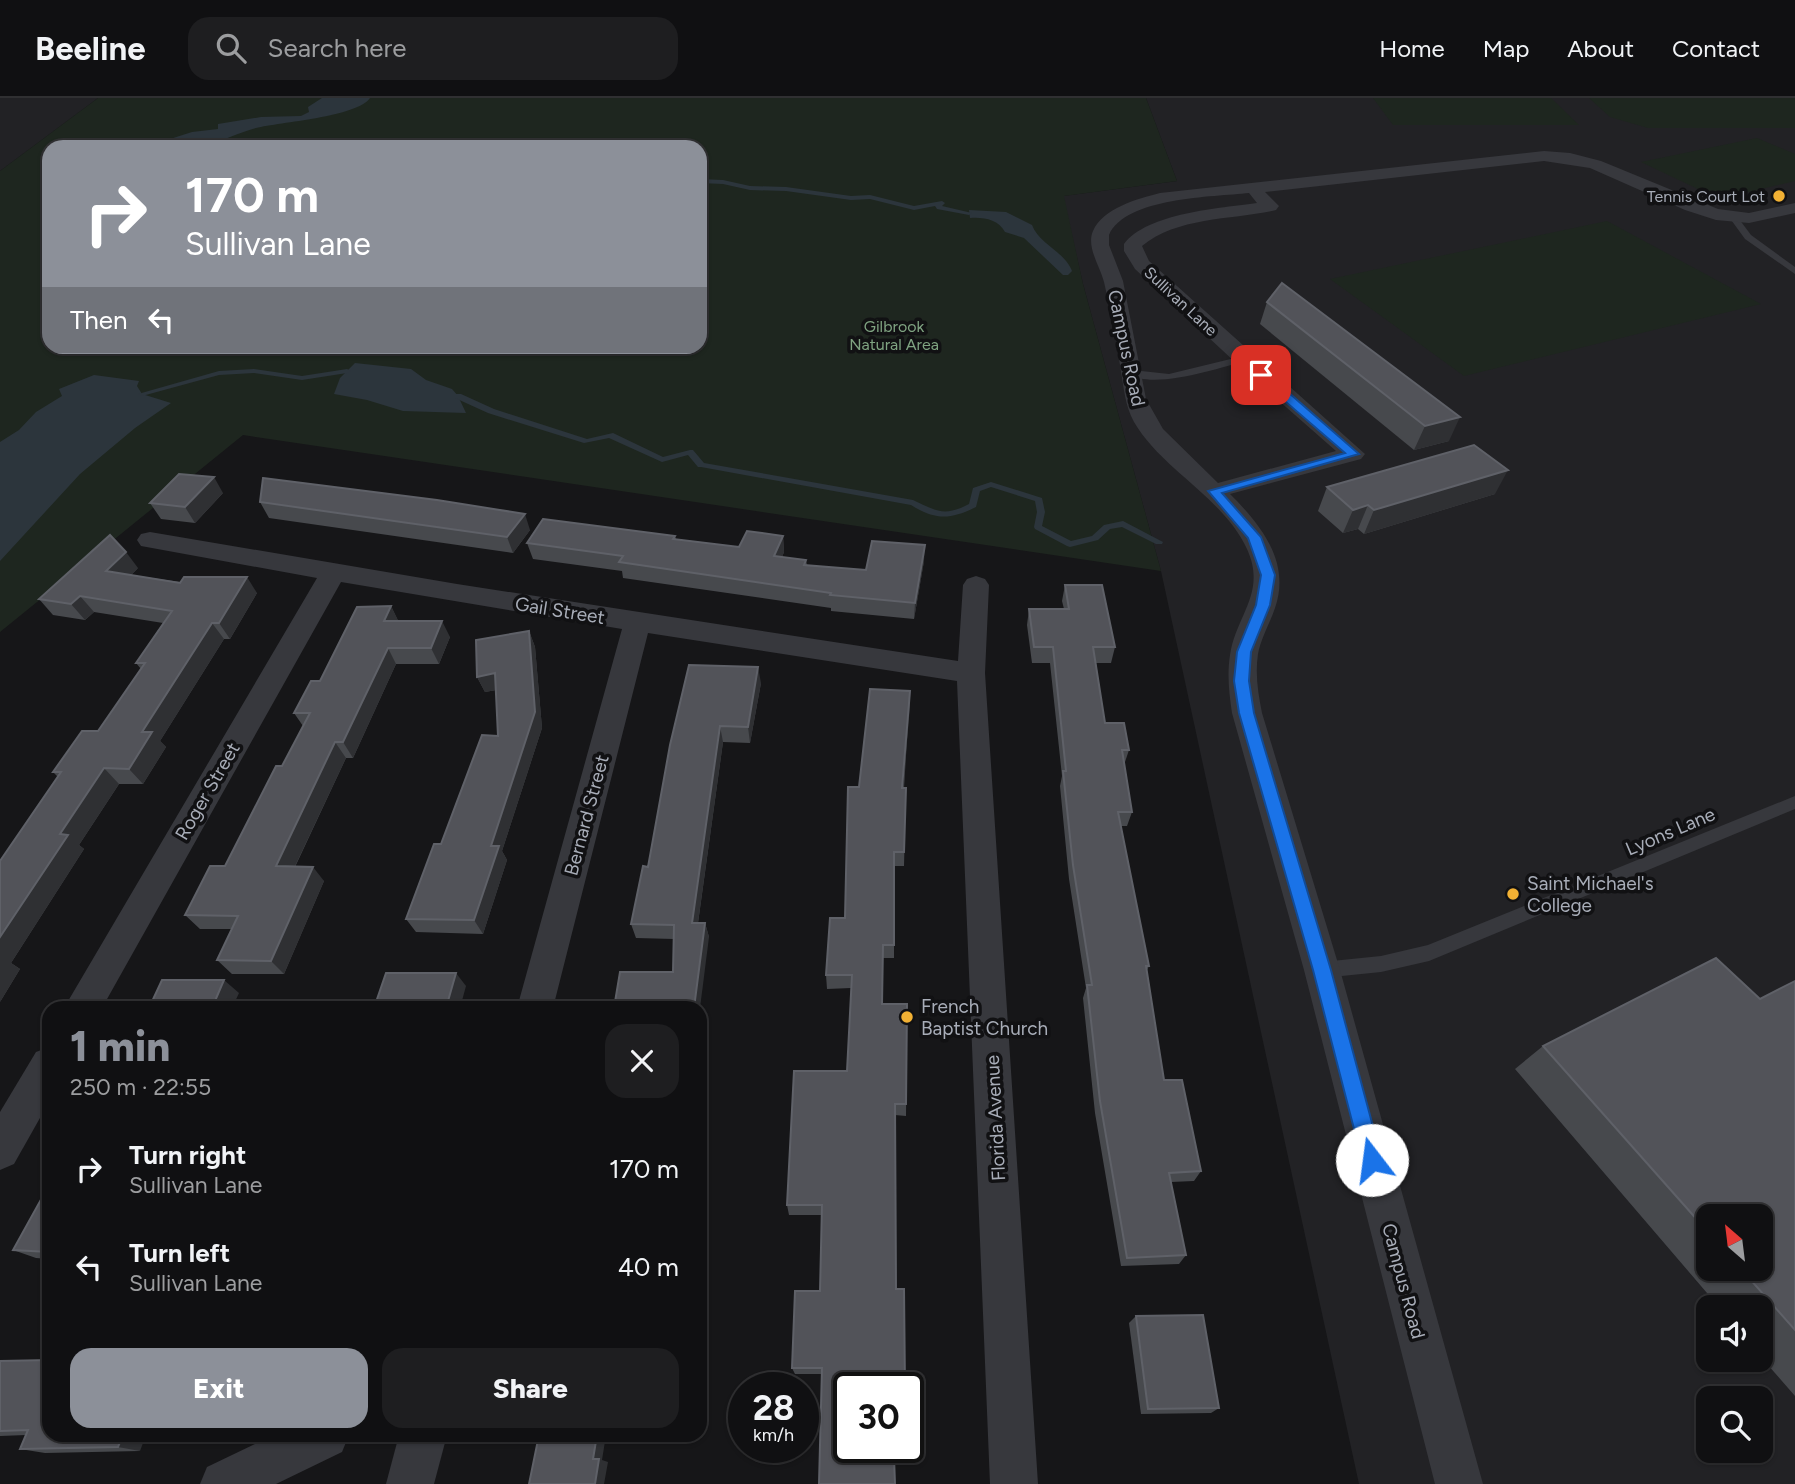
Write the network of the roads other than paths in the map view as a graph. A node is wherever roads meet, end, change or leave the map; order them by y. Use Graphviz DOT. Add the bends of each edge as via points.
graph roads {
  1 [pos="1252,188"];
  2 [pos="1795,208"];
  3 [pos="1732,217"];
  4 [pos="1795,271"];
  5 [pos="1243,359"];
  6 [pos="1132,373"];
  7 [pos="1214,491"];
  8 [pos="150,540"];
  9 [pos="333,574"];
  10 [pos="976,585"];
  11 [pos="637,623"];
  12 [pos="971,673"];
  13 [pos="1795,802"];
  14 [pos="1322,970"];
  15 [pos="86,1001"];
  16 [pos="537,1001"];
  17 [pos="42,1077"];
  18 [pos="0,1150"];
  19 [pos="311,1442"];
  20 [pos="421,1442"];
  21 [pos="224,1484"];
  22 [pos="410,1484"];
  23 [pos="1014,1484"];
  24 [pos="1459,1484"];
  1 -- 3 [label="street, Campus Road" via="1553,156 1594,163 1696,208"];
  1 -- 5 [label="street, Sullivan Lane" via="1270,206 1165,225 1133,244 1142,265"];
  1 -- 6 [label="street, Campus Road" via="1145,202 1119,213 1103,228 1100,245 1113,281"];
  2 -- 3 [label="street, Campus Road" via="1751,218"];
  3 -- 4 [label="lane" via="1748,237"];
  5 -- 6 [label="lane" via="1169,377"];
  5 -- 7 [label="street, Sullivan Lane" via="1353,454"];
  6 -- 7 [label="street, Campus Road" via="1144,421"];
  7 -- 14 [label="street, Campus Road" via="1254,537 1268,575 1263,605 1244,652 1241,681"];
  8 -- 9 [label="street, Gail Street"];
  9 -- 11 [label="street, Gail Street"];
  9 -- 15 [label="street, Roger Street"];
  10 -- 12 [label="street, Florida Avenue"];
  11 -- 12 [label="street, Gail Street"];
  11 -- 16 [label="street, Bernard Street"];
  12 -- 23 [label="street, Florida Avenue"];
  13 -- 14 [label="lane, Lyons Lane" via="1429,953"];
  14 -- 24 [label="street, Campus Road"];
  17 -- 18 [label="street"];
  19 -- 21 [label="street"];
  20 -- 22 [label="street"];
}
